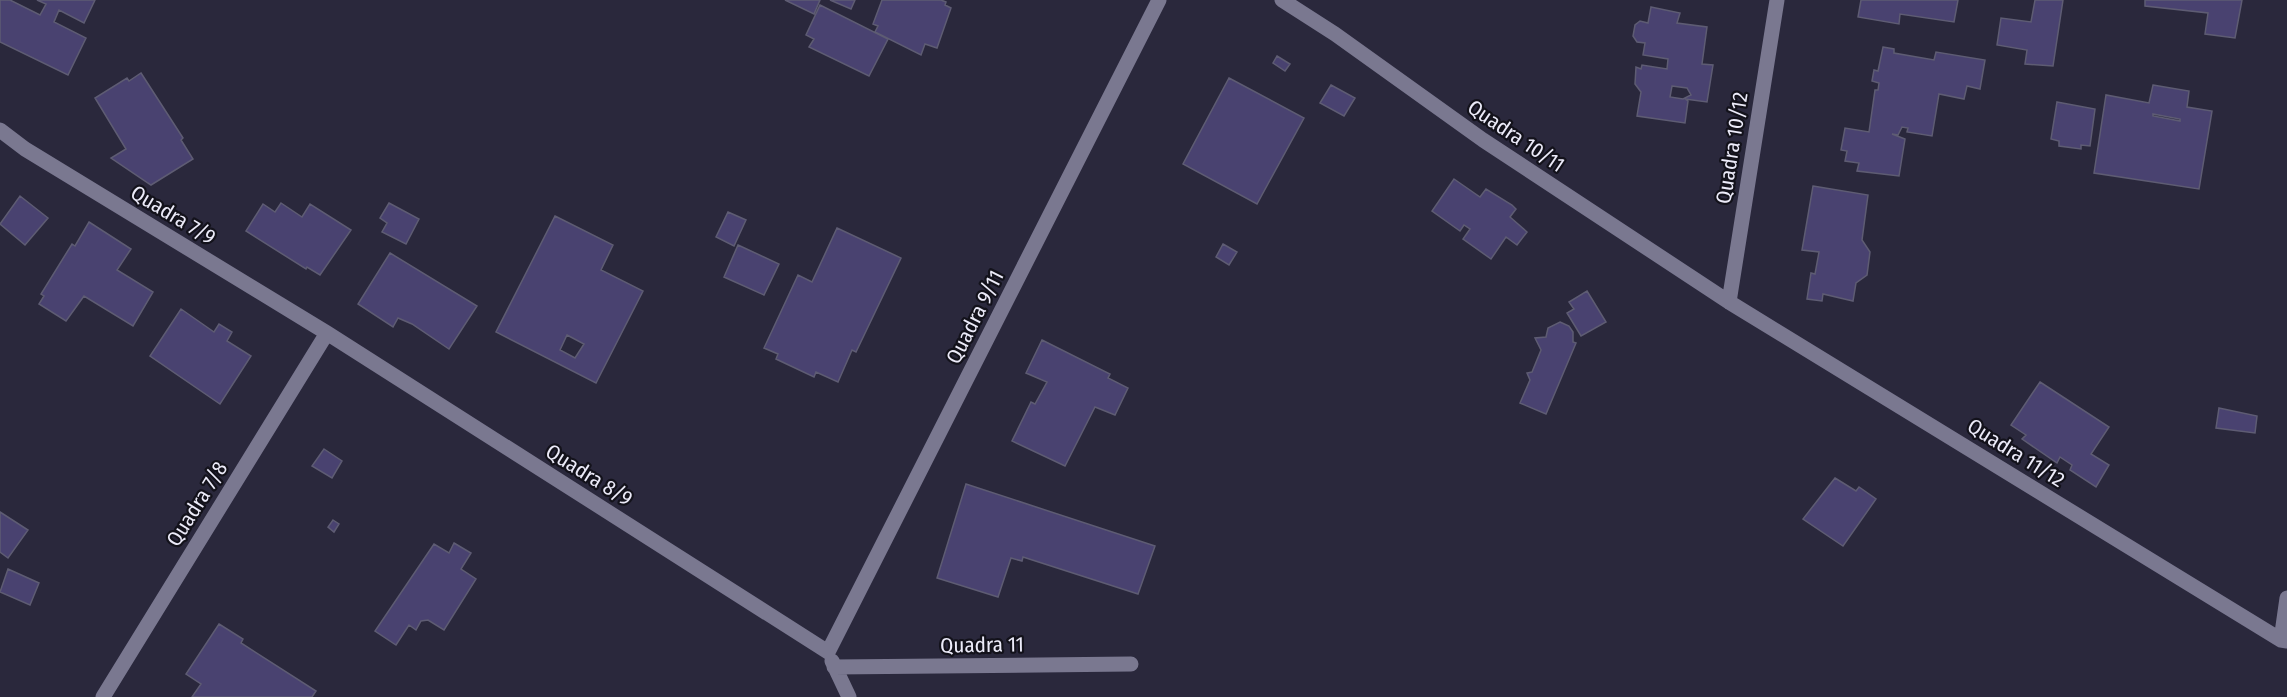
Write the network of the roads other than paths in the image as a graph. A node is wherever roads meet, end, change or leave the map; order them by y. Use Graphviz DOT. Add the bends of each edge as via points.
graph roads {
  1 [pos="1159,0"];
  2 [pos="1282,0"];
  3 [pos="1777,0"];
  4 [pos="0,130"];
  5 [pos="1729,302"];
  6 [pos="327,333"];
  7 [pos="2287,598"];
  8 [pos="2284,640"];
  9 [pos="828,652"];
  10 [pos="1131,664"];
  11 [pos="834,667"];
  12 [pos="103,697"];
  13 [pos="849,697"];
  1 -- 9 [label="street, Quadra 9/11"];
  2 -- 5 [label="street, Quadra 10/11" via="1483,140"];
  3 -- 5 [label="street, Quadra 10/12"];
  4 -- 6 [label="street, Quadra 7/9"];
  5 -- 8 [label="street, Quadra 11/12"];
  6 -- 9 [label="street, Quadra 8/9"];
  6 -- 12 [label="street, Quadra 7/8"];
  7 -- 8 [label="street"];
  9 -- 11 [label="street"];
  10 -- 11 [label="street, Quadra 11"];
  11 -- 13 [label="street"];
}
